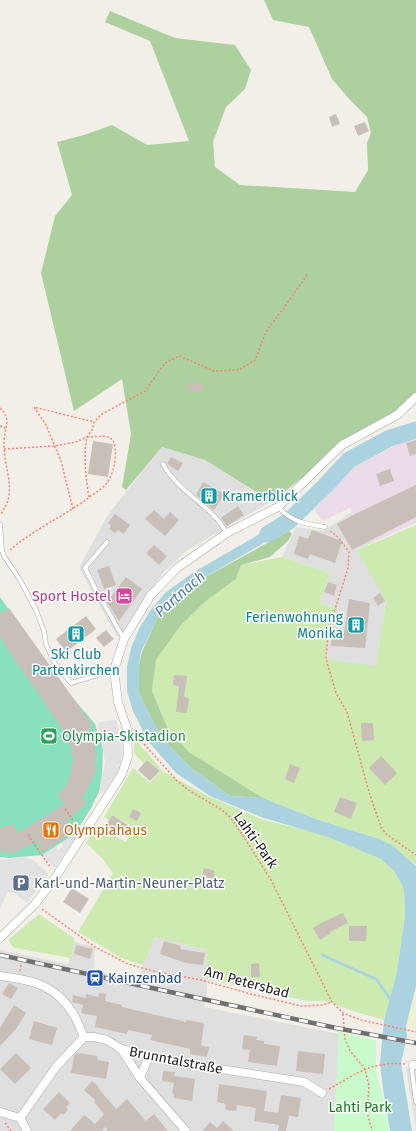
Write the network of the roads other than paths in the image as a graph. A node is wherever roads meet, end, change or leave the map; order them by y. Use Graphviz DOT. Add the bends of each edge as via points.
graph roads {
  1 [pos="416,397"];
  2 [pos="163,464"];
  3 [pos="278,507"];
  4 [pos="0,524"];
  5 [pos="325,527"];
  6 [pos="227,533"];
  7 [pos="107,542"];
  8 [pos="124,639"];
  9 [pos="114,670"];
  10 [pos="0,934"];
  11 [pos="0,976"];
  12 [pos="84,1037"];
  13 [pos="121,1049"];
  14 [pos="149,1056"];
  15 [pos="414,1065"];
  16 [pos="140,1078"];
  17 [pos="322,1093"];
  18 [pos="416,1102"];
  19 [pos="0,1112"];
  20 [pos="20,1118"];
  21 [pos="26,1131"];
  22 [pos="186,1131"];
  1 -- 3 [label="street" via="397,416 342,445"];
  2 -- 6 [label="lane" via="168,474 218,520"];
  3 -- 5 [label="lane" via="286,515 303,524"];
  3 -- 6 [label="street"];
  4 -- 9 [label="lane" via="2,551 36,610 54,662 72,683"];
  6 -- 8 [label="street" via="177,568 151,595"];
  7 -- 8 [label="lane" via="86,568"];
  8 -- 9 [label="street"];
  9 -- 10 [label="street" via="118,702 127,729 128,756 122,774 57,875 35,904"];
  11 -- 12 [label="street" via="18,978 47,987 63,1000"];
  12 -- 13 [label="street, Brunntalstraße" via="107,1040"];
  12 -- 20 [label="street" via="56,1067"];
  13 -- 14 [label="street, Brunntalstraße"];
  13 -- 16 [label="street"];
  14 -- 16 [label="street"];
  14 -- 17 [label="street, Brunntalstraße" via="304,1082"];
  15 -- 18 [label="lane" via="412,1072"];
  16 -- 22 [label="street"];
  19 -- 20 [label="street"];
  20 -- 21 [label="street"];
}
